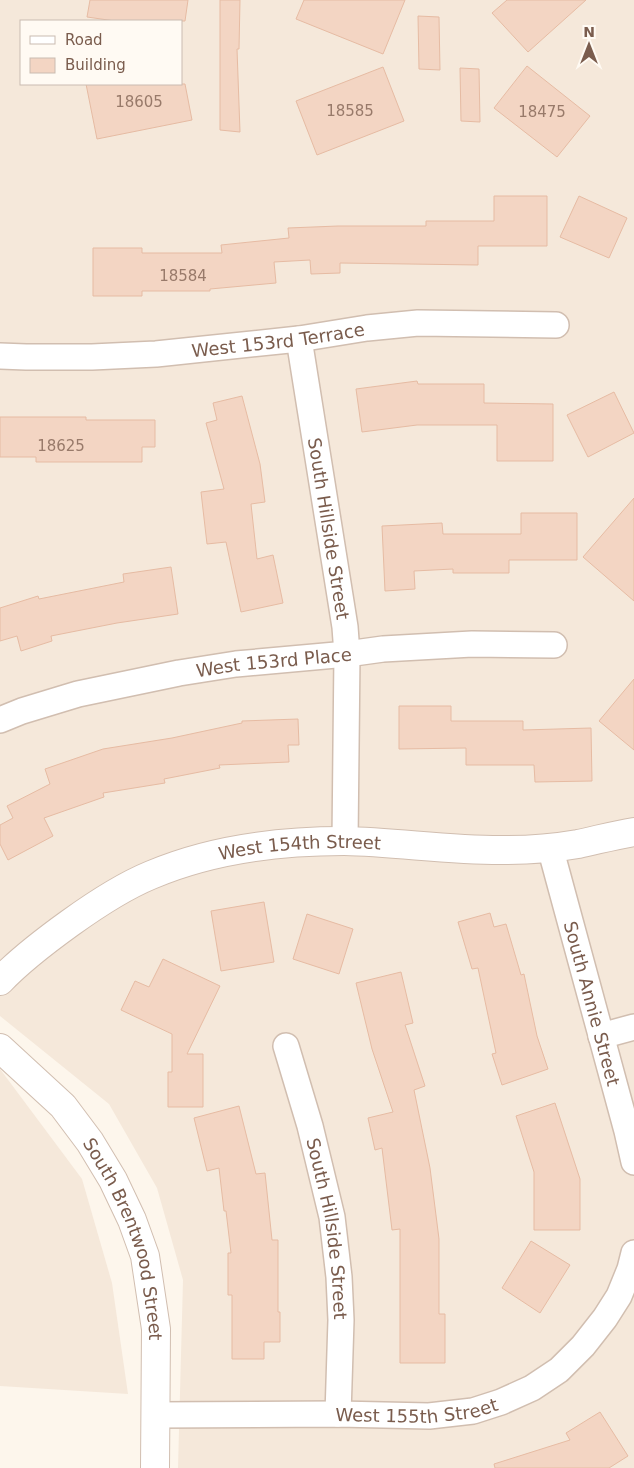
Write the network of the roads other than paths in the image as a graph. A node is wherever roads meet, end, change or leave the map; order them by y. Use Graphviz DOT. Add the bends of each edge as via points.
graph roads {
  1 [pos="556,325"];
  2 [pos="299,339"];
  3 [pos="0,356"];
  4 [pos="554,645"];
  5 [pos="347,654"];
  6 [pos="0,720"];
  7 [pos="634,832"];
  8 [pos="345,841"];
  9 [pos="550,847"];
  10 [pos="0,982"];
  11 [pos="634,1027"];
  12 [pos="601,1036"];
  13 [pos="286,1046"];
  14 [pos="0,1048"];
  15 [pos="634,1162"];
  16 [pos="634,1253"];
  17 [pos="626,1299"];
  18 [pos="338,1414"];
  19 [pos="155,1415"];
  20 [pos="155,1468"];
  1 -- 2 [label="street, West 153rd Terrace" via="418,323"];
  2 -- 3 [label="street, West 153rd Terrace" via="156,354"];
  2 -- 5 [label="street, South Hillside Street"];
  4 -- 5 [label="street, West 153rd Place" via="472,644"];
  5 -- 6 [label="street, West 153rd Place" via="236,664 179,673 78,694"];
  5 -- 8 [label="street, South Hillside Street"];
  7 -- 9 [label="street, West 154th Street"];
  8 -- 9 [label="street, West 154th Street" via="454,849"];
  8 -- 10 [label="street, West 154th Street" via="248,848 201,857 150,875 102,901 52,936"];
  9 -- 12 [label="street, South Annie Street"];
  11 -- 12 [label="street"];
  12 -- 15 [label="street, South Annie Street"];
  13 -- 18 [label="street, South Hillside Street" via="332,1217 341,1320"];
  14 -- 19 [label="street, South Brentwood Street" via="74,1120 113,1180 132,1220 145,1256 156,1329"];
  16 -- 17 [label="street"];
  17 -- 18 [label="street, West 155th Street" via="559,1370 532,1388 501,1402 473,1411 429,1416"];
  18 -- 19 [label="street, West 155th Street"];
  19 -- 20 [label="street, South Brentwood Street"];
}
